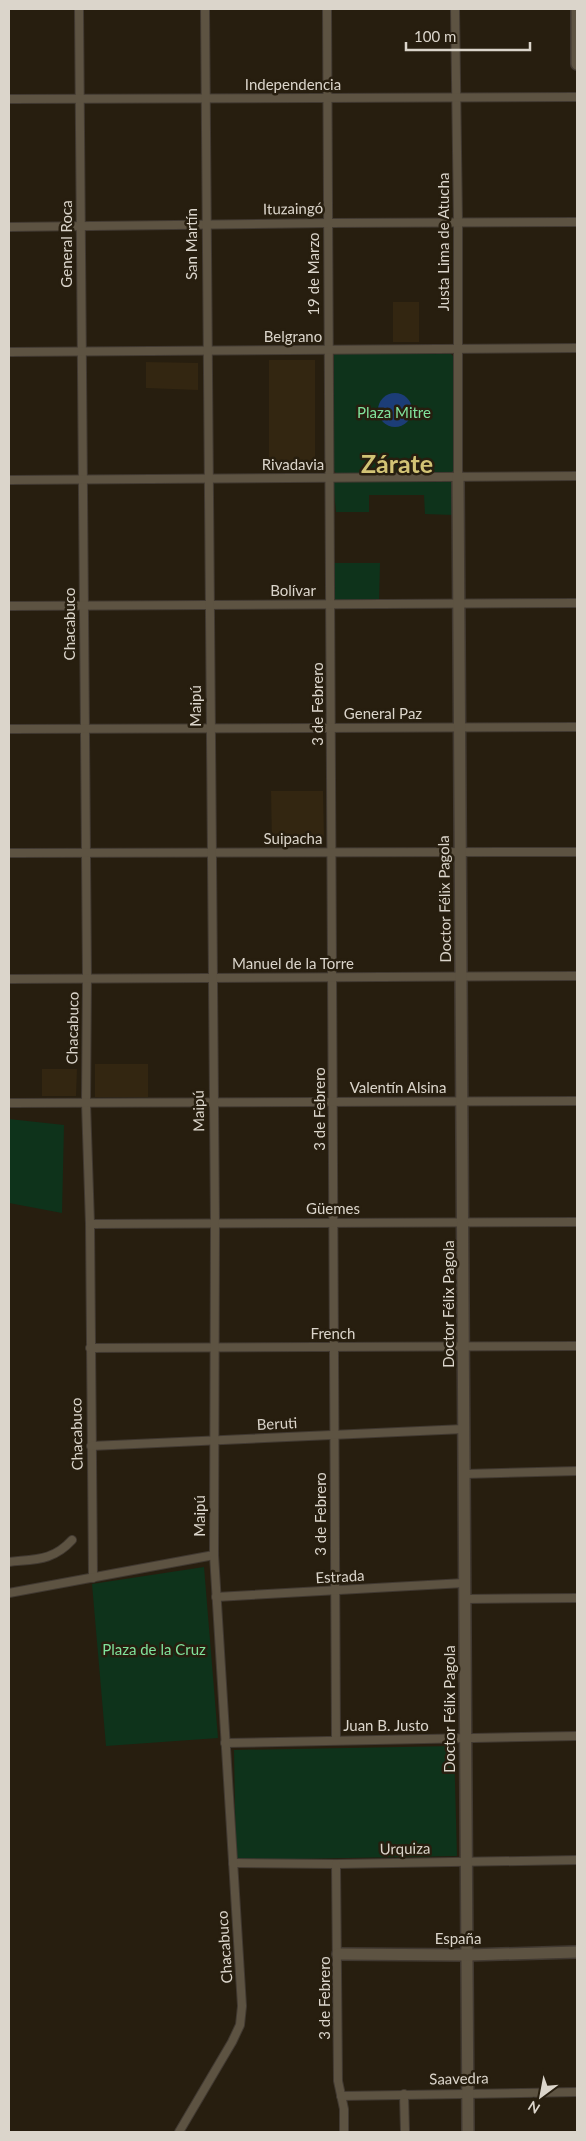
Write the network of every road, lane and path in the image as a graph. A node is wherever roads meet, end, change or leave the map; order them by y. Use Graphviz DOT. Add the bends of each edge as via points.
graph roads {
  1 [pos="79,9"];
  2 [pos="204,9"];
  3 [pos="327,9"];
  4 [pos="455,9"];
  5 [pos="577,9"];
  6 [pos="577,64"];
  7 [pos="577,97"];
  8 [pos="80,98"];
  9 [pos="456,98"];
  10 [pos="9,99"];
  11 [pos="205,99"];
  12 [pos="328,99"];
  13 [pos="458,222"];
  14 [pos="577,222"];
  15 [pos="328,223"];
  16 [pos="206,224"];
  17 [pos="81,226"];
  18 [pos="9,227"];
  19 [pos="457,348"];
  20 [pos="577,348"];
  21 [pos="328,350"];
  22 [pos="207,351"];
  23 [pos="9,352"];
  24 [pos="81,352"];
  25 [pos="458,476"];
  26 [pos="577,476"];
  27 [pos="330,478"];
  28 [pos="82,479"];
  29 [pos="208,479"];
  30 [pos="9,480"];
  31 [pos="577,603"];
  32 [pos="331,604"];
  33 [pos="458,604"];
  34 [pos="85,605"];
  35 [pos="209,605"];
  36 [pos="9,606"];
  37 [pos="459,727"];
  38 [pos="577,727"];
  39 [pos="209,728"];
  40 [pos="332,728"];
  41 [pos="84,729"];
  42 [pos="9,730"];
  43 [pos="211,852"];
  44 [pos="460,852"];
  45 [pos="577,852"];
  46 [pos="9,853"];
  47 [pos="85,853"];
  48 [pos="332,853"];
  49 [pos="577,976"];
  50 [pos="333,977"];
  51 [pos="461,977"];
  52 [pos="87,978"];
  53 [pos="212,978"];
  54 [pos="9,979"];
  55 [pos="577,1101"];
  56 [pos="213,1102"];
  57 [pos="333,1102"];
  58 [pos="462,1102"];
  59 [pos="9,1103"];
  60 [pos="86,1103"];
  61 [pos="577,1222"];
  62 [pos="334,1223"];
  63 [pos="463,1223"];
  64 [pos="90,1224"];
  65 [pos="215,1224"];
  66 [pos="577,1346"];
  67 [pos="334,1347"];
  68 [pos="90,1348"];
  69 [pos="215,1348"];
  70 [pos="464,1348"];
  71 [pos="464,1429"];
  72 [pos="335,1434"];
  73 [pos="214,1442"];
  74 [pos="91,1446"];
  75 [pos="577,1471"];
  76 [pos="464,1474"];
  77 [pos="72,1540"];
  78 [pos="214,1555"];
  79 [pos="9,1562"];
  80 [pos="93,1578"];
  81 [pos="464,1583"];
  82 [pos="336,1591"];
  83 [pos="9,1593"];
  84 [pos="216,1597"];
  85 [pos="577,1598"];
  86 [pos="464,1599"];
  87 [pos="577,1736"];
  88 [pos="336,1740"];
  89 [pos="465,1740"];
  90 [pos="225,1743"];
  91 [pos="577,1860"];
  92 [pos="466,1862"];
  93 [pos="232,1863"];
  94 [pos="336,1864"];
  95 [pos="577,1952"];
  96 [pos="338,1954"];
  97 [pos="467,1954"];
  98 [pos="467,2092"];
  99 [pos="577,2092"];
  100 [pos="404,2094"];
  101 [pos="341,2096"];
  102 [pos="179,2132"];
  103 [pos="344,2132"];
  104 [pos="405,2132"];
  105 [pos="468,2132"];
  1 -- 8 [label="street, General Roca"];
  2 -- 11 [label="street, San Martín"];
  3 -- 12 [label="street, 19 de Marzo"];
  4 -- 9 [label="street, Justa Lima de Atucha"];
  5 -- 6 [label="street"];
  7 -- 9 [label="street, Independencia"];
  8 -- 10 [label="street, Independencia"];
  8 -- 11 [label="street, Independencia"];
  8 -- 17 [label="street, General Roca"];
  9 -- 12 [label="street, Independencia"];
  9 -- 13 [label="street, Justa Lima de Atucha"];
  11 -- 12 [label="street, Independencia"];
  11 -- 16 [label="street, San Martín"];
  12 -- 15 [label="street, 19 de Marzo"];
  13 -- 14 [label="street, Ituzaingó"];
  13 -- 15 [label="street, Ituzaingó"];
  13 -- 19 [label="street, Justa Lima de Atucha"];
  15 -- 16 [label="street, Ituzaingó"];
  15 -- 21 [label="street, 19 de Marzo"];
  16 -- 17 [label="street, Ituzaingó"];
  16 -- 22 [label="street, San Martín"];
  17 -- 18 [label="street, Ituzaingó"];
  17 -- 24 [label="street, General Roca"];
  19 -- 20 [label="street, Belgrano"];
  19 -- 21 [label="street, Belgrano"];
  19 -- 25 [label="street, Justa Lima de Atucha"];
  21 -- 22 [label="street, Belgrano"];
  21 -- 27 [label="street, 19 de Marzo"];
  22 -- 24 [label="street, Belgrano"];
  22 -- 29 [label="street, San Martín"];
  23 -- 24 [label="street, Belgrano"];
  24 -- 28 [label="street, General Roca"];
  25 -- 26 [label="street, Rivadavia"];
  25 -- 27 [label="street, Rivadavia"];
  25 -- 33 [label="street, Doctor Félix Pagola"];
  27 -- 29 [label="street, Rivadavia"];
  27 -- 32 [label="street, 3 de Febrero"];
  28 -- 29 [label="street, Rivadavia"];
  28 -- 30 [label="street, Rivadavia"];
  28 -- 34 [label="street, Chacabuco"];
  29 -- 35 [label="street, Maipú"];
  31 -- 33 [label="street, Bolívar"];
  32 -- 33 [label="street, Bolívar"];
  32 -- 35 [label="street, Bolívar"];
  32 -- 40 [label="street, 3 de Febrero"];
  33 -- 37 [label="street, Doctor Félix Pagola"];
  34 -- 35 [label="street, Bolívar"];
  34 -- 36 [label="street, Bolívar"];
  34 -- 41 [label="street, Chacabuco"];
  35 -- 39 [label="street, Maipú"];
  37 -- 38 [label="street, General Paz"];
  37 -- 40 [label="street, General Paz"];
  37 -- 44 [label="street, Doctor Félix Pagola"];
  39 -- 40 [label="street, General Paz"];
  39 -- 41 [label="street, General Paz"];
  39 -- 43 [label="street, Maipú"];
  40 -- 48 [label="street, 3 de Febrero"];
  41 -- 42 [label="street, General Paz"];
  41 -- 47 [label="street, Chacabuco"];
  43 -- 47 [label="street, Suipacha"];
  43 -- 48 [label="street, Suipacha"];
  43 -- 53 [label="street, Maipú"];
  44 -- 45 [label="street, Suipacha"];
  44 -- 48 [label="street, Suipacha"];
  44 -- 51 [label="street, Doctor Félix Pagola"];
  46 -- 47 [label="street, Suipacha"];
  47 -- 52 [label="street, Chacabuco"];
  48 -- 50 [label="street, 3 de Febrero"];
  49 -- 51 [label="street, Manuel de la Torre"];
  50 -- 51 [label="street, Manuel de la Torre"];
  50 -- 53 [label="street, Manuel de la Torre"];
  50 -- 57 [label="street, 3 de Febrero"];
  51 -- 58 [label="street, Doctor Félix Pagola"];
  52 -- 53 [label="street, Manuel de la Torre"];
  52 -- 54 [label="street, Manuel de la Torre"];
  52 -- 60 [label="street, Chacabuco"];
  53 -- 56 [label="street, Maipú"];
  55 -- 58 [label="street, Valentín Alsina"];
  56 -- 57 [label="street, Valentín Alsina"];
  56 -- 60 [label="street, Valentín Alsina"];
  56 -- 65 [label="street, Maipú"];
  57 -- 58 [label="street, Valentín Alsina"];
  57 -- 62 [label="street, 3 de Febrero"];
  58 -- 63 [label="street, Doctor Félix Pagola"];
  59 -- 60 [label="street, Valentín Alsina"];
  60 -- 64 [label="street, Chacabuco"];
  61 -- 63 [label="street, Güemes"];
  62 -- 63 [label="street, Güemes"];
  62 -- 65 [label="street, Güemes"];
  62 -- 67 [label="street, 3 de Febrero"];
  63 -- 70 [label="street, Doctor Félix Pagola"];
  64 -- 65 [label="street, Güemes"];
  64 -- 68 [label="street, Chacabuco"];
  65 -- 69 [label="street, Maipú"];
  66 -- 70 [label="street, French"];
  67 -- 69 [label="street, French"];
  67 -- 70 [label="street, French"];
  67 -- 72 [label="street, 3 de Febrero"];
  68 -- 69 [label="street, French"];
  68 -- 74 [label="street, Chacabuco"];
  69 -- 73 [label="street, Maipú"];
  70 -- 71 [label="street, Doctor Félix Pagola"];
  71 -- 72 [label="street, Beruti"];
  71 -- 76 [label="street, Doctor Félix Pagola"];
  72 -- 73 [label="street, Beruti"];
  72 -- 82 [label="street, 3 de Febrero"];
  73 -- 74 [label="street, Beruti"];
  73 -- 78 [label="street, Maipú"];
  74 -- 80 [label="street, Chacabuco"];
  75 -- 76 [label="street"];
  76 -- 81 [label="street, Doctor Félix Pagola"];
  77 -- 79 [label="street" via="62,1551 47,1557"];
  78 -- 80 [label="street"];
  78 -- 84 [label="street, Maipú"];
  80 -- 83 [label="street"];
  81 -- 82 [label="street, Estrada"];
  81 -- 86 [label="street, Doctor Félix Pagola"];
  82 -- 84 [label="street, Estrada"];
  82 -- 88 [label="street, 3 de Febrero"];
  84 -- 90 [label="street, Maipú"];
  85 -- 86 [label="street"];
  86 -- 89 [label="street, Doctor Félix Pagola"];
  87 -- 89 [label="street, Juan B. Justo"];
  88 -- 89 [label="street, Juan B. Justo"];
  88 -- 90 [label="street, Juan B. Justo"];
  89 -- 92 [label="street, Doctor Félix Pagola"];
  90 -- 93 [label="street, Chacabuco"];
  91 -- 92 [label="street, Urquiza"];
  92 -- 94 [label="street, Urquiza"];
  92 -- 97 [label="street, Doctor Félix Pagola"];
  93 -- 94 [label="street, Urquiza"];
  93 -- 102 [label="street, Chacabuco" via="241,2017 232,2042"];
  94 -- 96 [label="street, 3 de Febrero"];
  95 -- 97 [label="street, España"];
  96 -- 97 [label="street, España"];
  96 -- 101 [label="street, 3 de Febrero" via="338,2081"];
  97 -- 98 [label="street, Doctor Félix Pagola"];
  98 -- 99 [label="street, Saavedra"];
  98 -- 100 [label="street, Saavedra"];
  98 -- 105 [label="street, Doctor Félix Pagola"];
  100 -- 101 [label="street, Saavedra"];
  100 -- 104 [label="street"];
  101 -- 103 [label="street, 3 de Febrero"];
}
